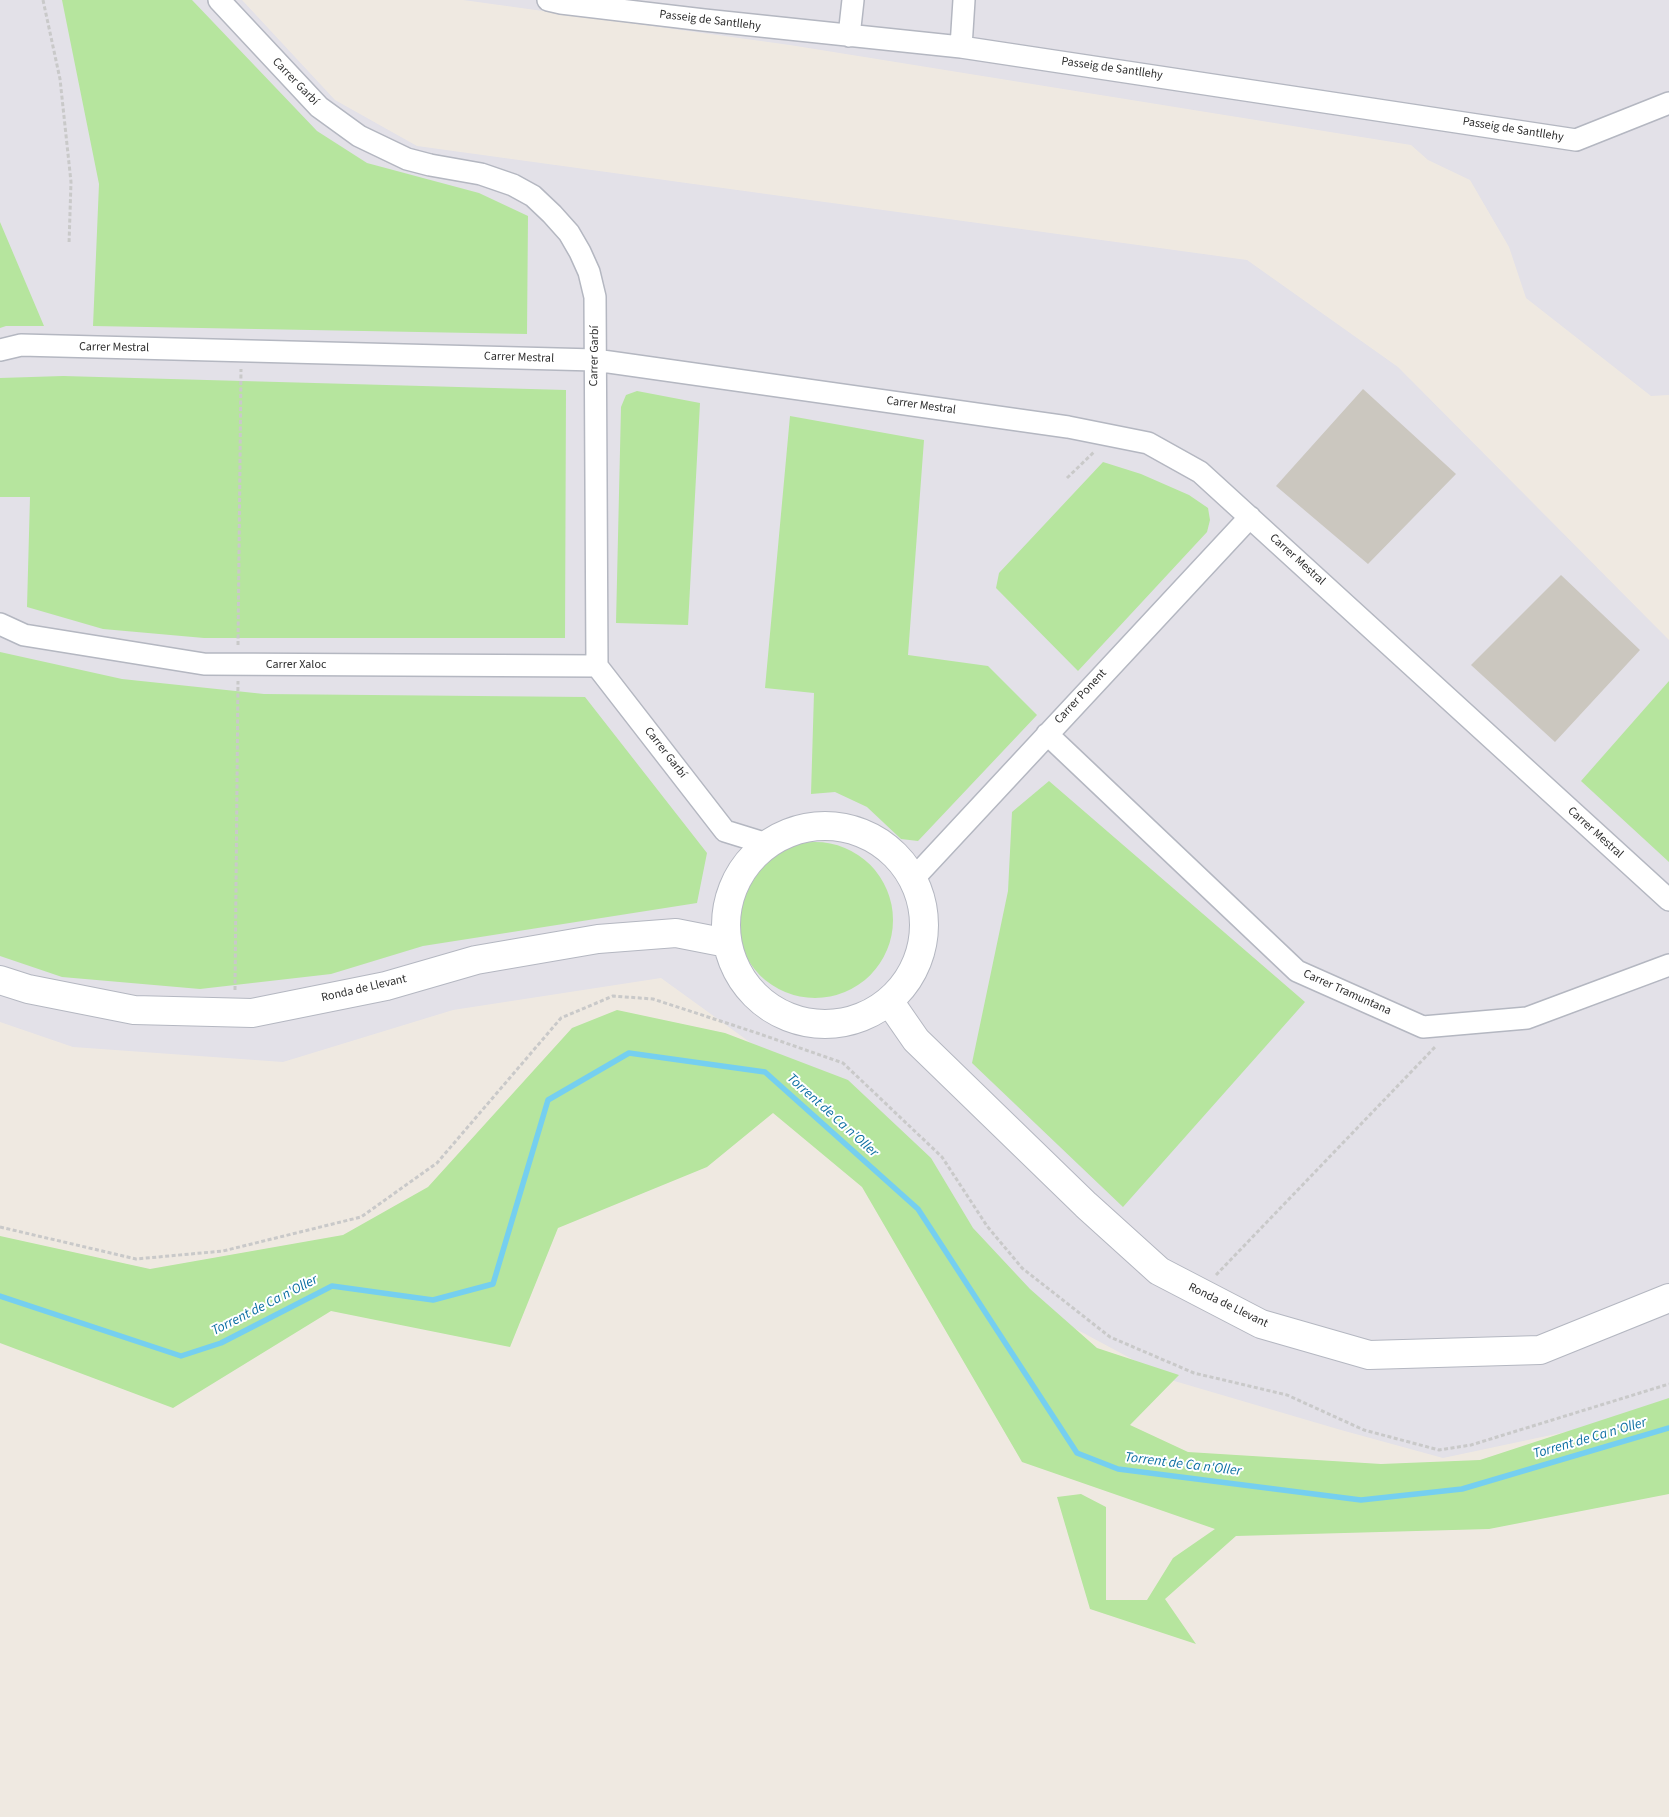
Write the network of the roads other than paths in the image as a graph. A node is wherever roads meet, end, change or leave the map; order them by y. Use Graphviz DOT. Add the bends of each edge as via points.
graph roads {
  1 [pos="219,0"];
  2 [pos="548,0"];
  3 [pos="853,0"];
  4 [pos="964,0"];
  5 [pos="849,36"];
  6 [pos="960,47"];
  7 [pos="1669,103"];
  8 [pos="0,350"];
  9 [pos="595,360"];
  10 [pos="1250,517"];
  11 [pos="0,624"];
  12 [pos="597,666"];
  13 [pos="1047,734"];
  14 [pos="767,844"];
  15 [pos="914,878"];
  16 [pos="1669,900"];
  17 [pos="726,943"];
  18 [pos="1669,965"];
  19 [pos="0,980"];
  20 [pos="890,1001"];
  21 [pos="1669,1298"];
  1 -- 9 [label="street, Carrer Garbí" via="319,107 359,136 430,165 497,178 533,196 552,214 569,233 589,272 594,297"];
  2 -- 5 [label="street, Passeig de Santllehy"];
  3 -- 5 [label="street"];
  4 -- 6 [label="street"];
  5 -- 6 [label="street, Passeig de Santllehy"];
  6 -- 7 [label="street, Passeig de Santllehy" via="1576,140"];
  8 -- 9 [label="street, Carrer Mestral" via="21,345"];
  9 -- 10 [label="street, Carrer Mestral" via="1058,425 1148,443 1200,472"];
  9 -- 12 [label="street, Carrer Garbí"];
  10 -- 13 [label="street, Carrer Ponent"];
  10 -- 16 [label="street, Carrer Mestral"];
  11 -- 12 [label="street, Carrer Xaloc" via="24,634 204,664"];
  12 -- 14 [label="street, Carrer Garbí" via="725,830"];
  13 -- 15 [label="street, Carrer Ponent"];
  13 -- 18 [label="street, Carrer Tramuntana" via="1297,971 1423,1028 1527,1018"];
  14 -- 15 [label="main road" via="783,834 816,825 842,826 874,838 892,850"];
  14 -- 17 [label="main road" via="742,869 726,908"];
  15 -- 20 [label="main road" via="924,909 923,944 912,975"];
  17 -- 19 [label="main road, Ronda de Llevant" via="676,933 598,939 476,960 386,986 252,1013 134,1010 28,989"];
  17 -- 20 [label="main road" via="736,971 770,1009 802,1022 841,1024 874,1012"];
  20 -- 21 [label="main road, Ronda de Llevant" via="916,1040 1086,1206 1159,1271 1261,1324 1369,1355 1540,1350"];
}
